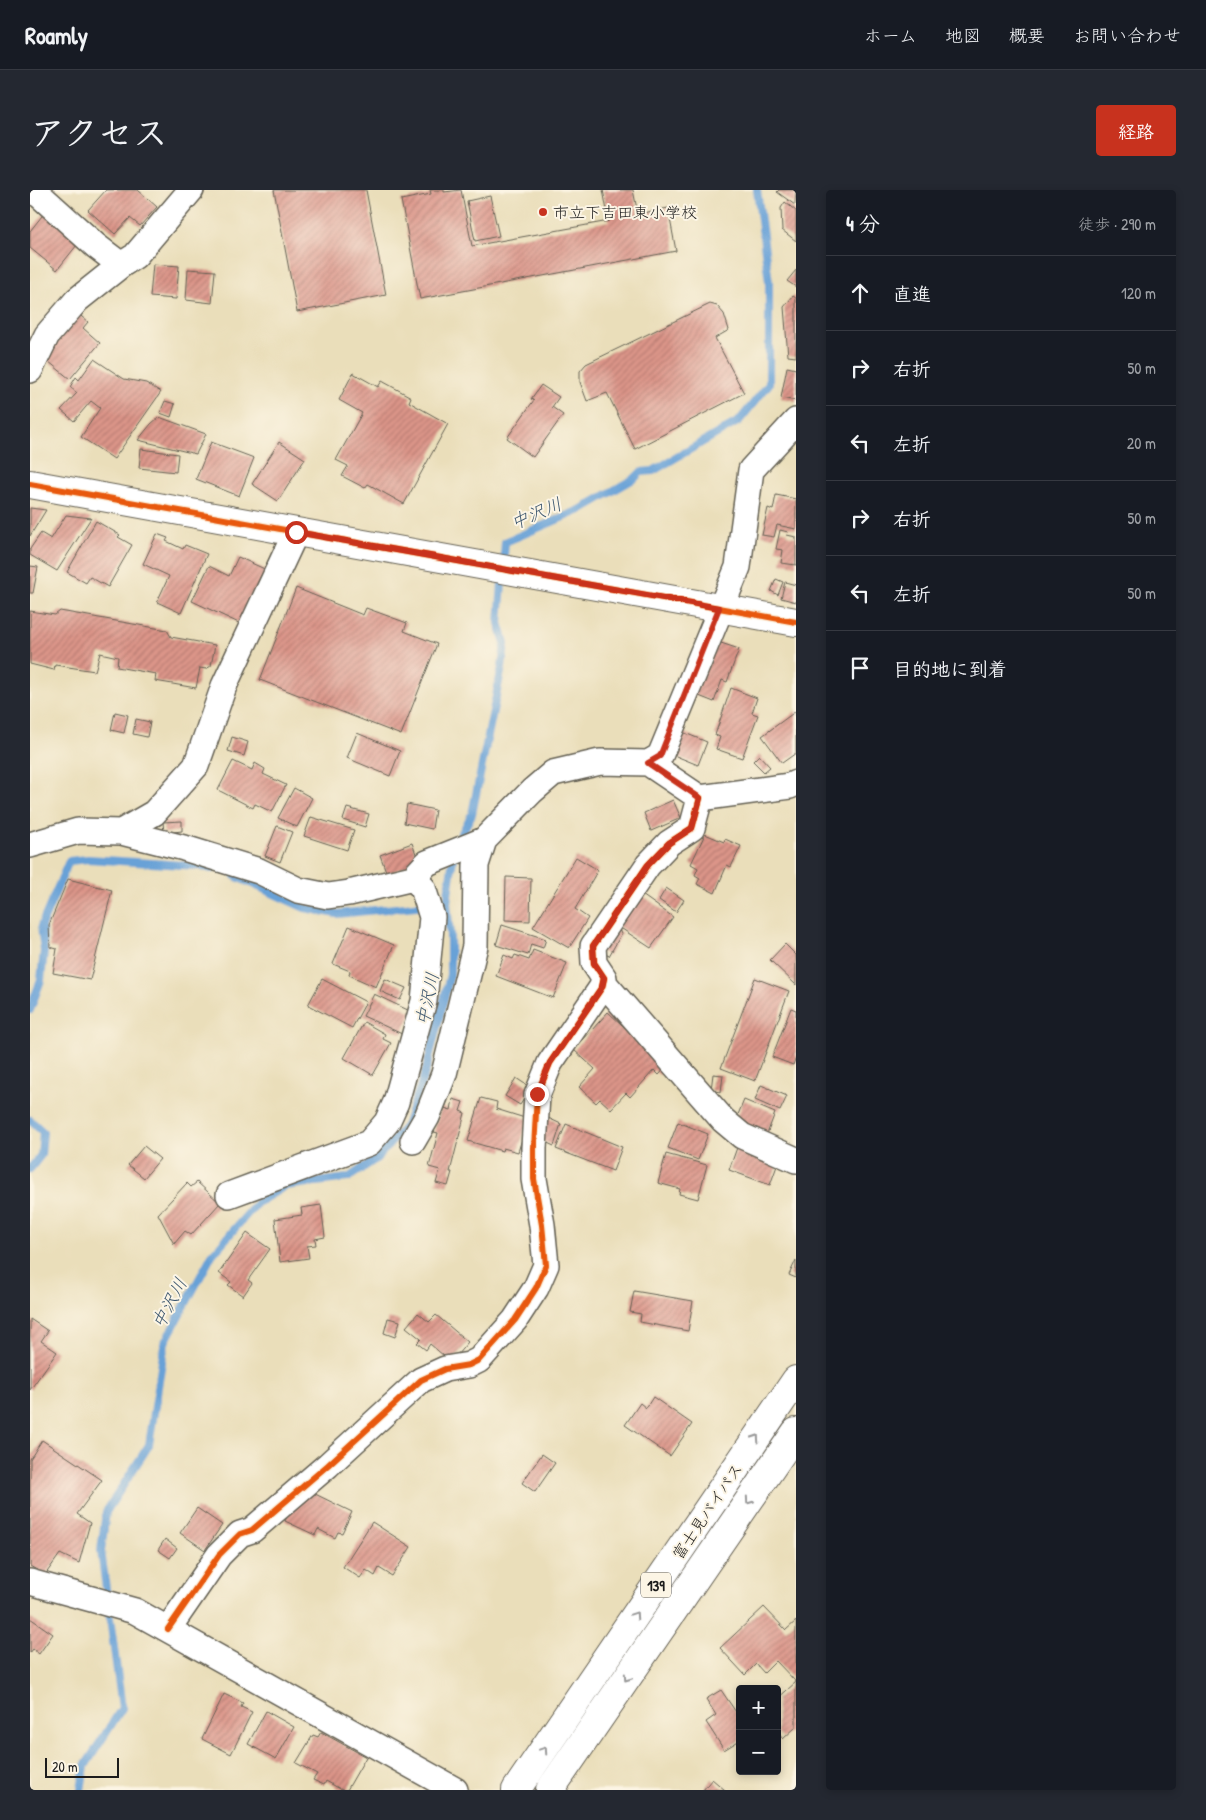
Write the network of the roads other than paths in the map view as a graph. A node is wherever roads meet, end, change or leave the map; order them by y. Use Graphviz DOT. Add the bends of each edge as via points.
graph roads {
  1 [pos="34,190"];
  2 [pos="191,190"];
  3 [pos="120,265"];
  4 [pos="30,370"];
  5 [pos="796,421"];
  6 [pos="30,484"];
  7 [pos="296,532"];
  8 [pos="719,608"];
  9 [pos="796,622"];
  10 [pos="648,763"];
  11 [pos="796,783"];
  12 [pos="700,798"];
  13 [pos="121,832"];
  14 [pos="484,840"];
  15 [pos="30,845"];
  16 [pos="413,878"];
  17 [pos="603,982"];
  18 [pos="413,1141"];
  19 [pos="796,1160"];
  20 [pos="229,1195"];
  21 [pos="796,1380"];
  22 [pos="796,1432"];
  23 [pos="30,1582"];
  24 [pos="168,1629"];
  25 [pos="455,1790"];
  26 [pos="516,1790"];
  27 [pos="550,1790"];
  1 -- 3 [label="street"];
  2 -- 3 [label="street" via="135,256"];
  3 -- 4 [label="street" via="77,300 47,335"];
  5 -- 8 [label="street" via="751,470 738,567"];
  6 -- 7 [label="main road"];
  7 -- 8 [label="main road"];
  7 -- 13 [label="street" via="224,686 196,766 154,813"];
  8 -- 9 [label="main road"];
  8 -- 10 [label="street" via="660,756"];
  10 -- 12 [label="street"];
  10 -- 14 [label="street" via="600,762 553,773"];
  11 -- 12 [label="street"];
  12 -- 17 [label="street" via="692,828 669,843 648,865 593,946 594,963 604,978"];
  13 -- 15 [label="street" via="78,831"];
  13 -- 16 [label="street" via="250,868 298,890 328,896"];
  14 -- 16 [label="street" via="427,863"];
  14 -- 18 [label="street" via="476,865 473,955 444,1074 427,1117"];
  16 -- 20 [label="street" via="423,888 432,917 424,1001 396,1102 387,1122 369,1143"];
  17 -- 19 [label="street" via="723,1120 742,1136"];
  17 -- 24 [label="street" via="550,1063 537,1094 534,1179 546,1265 536,1288 515,1320 479,1360 445,1369 421,1380 252,1530 240,1534 219,1555"];
  26 -- 21 [label="main road, 富士見バイパス / 139, one-way"];
  22 -- 27 [label="main road, 富士見バイパス / 139, one-way"];
  23 -- 24 [label="street" via="119,1605"];
  24 -- 25 [label="street"];
}
